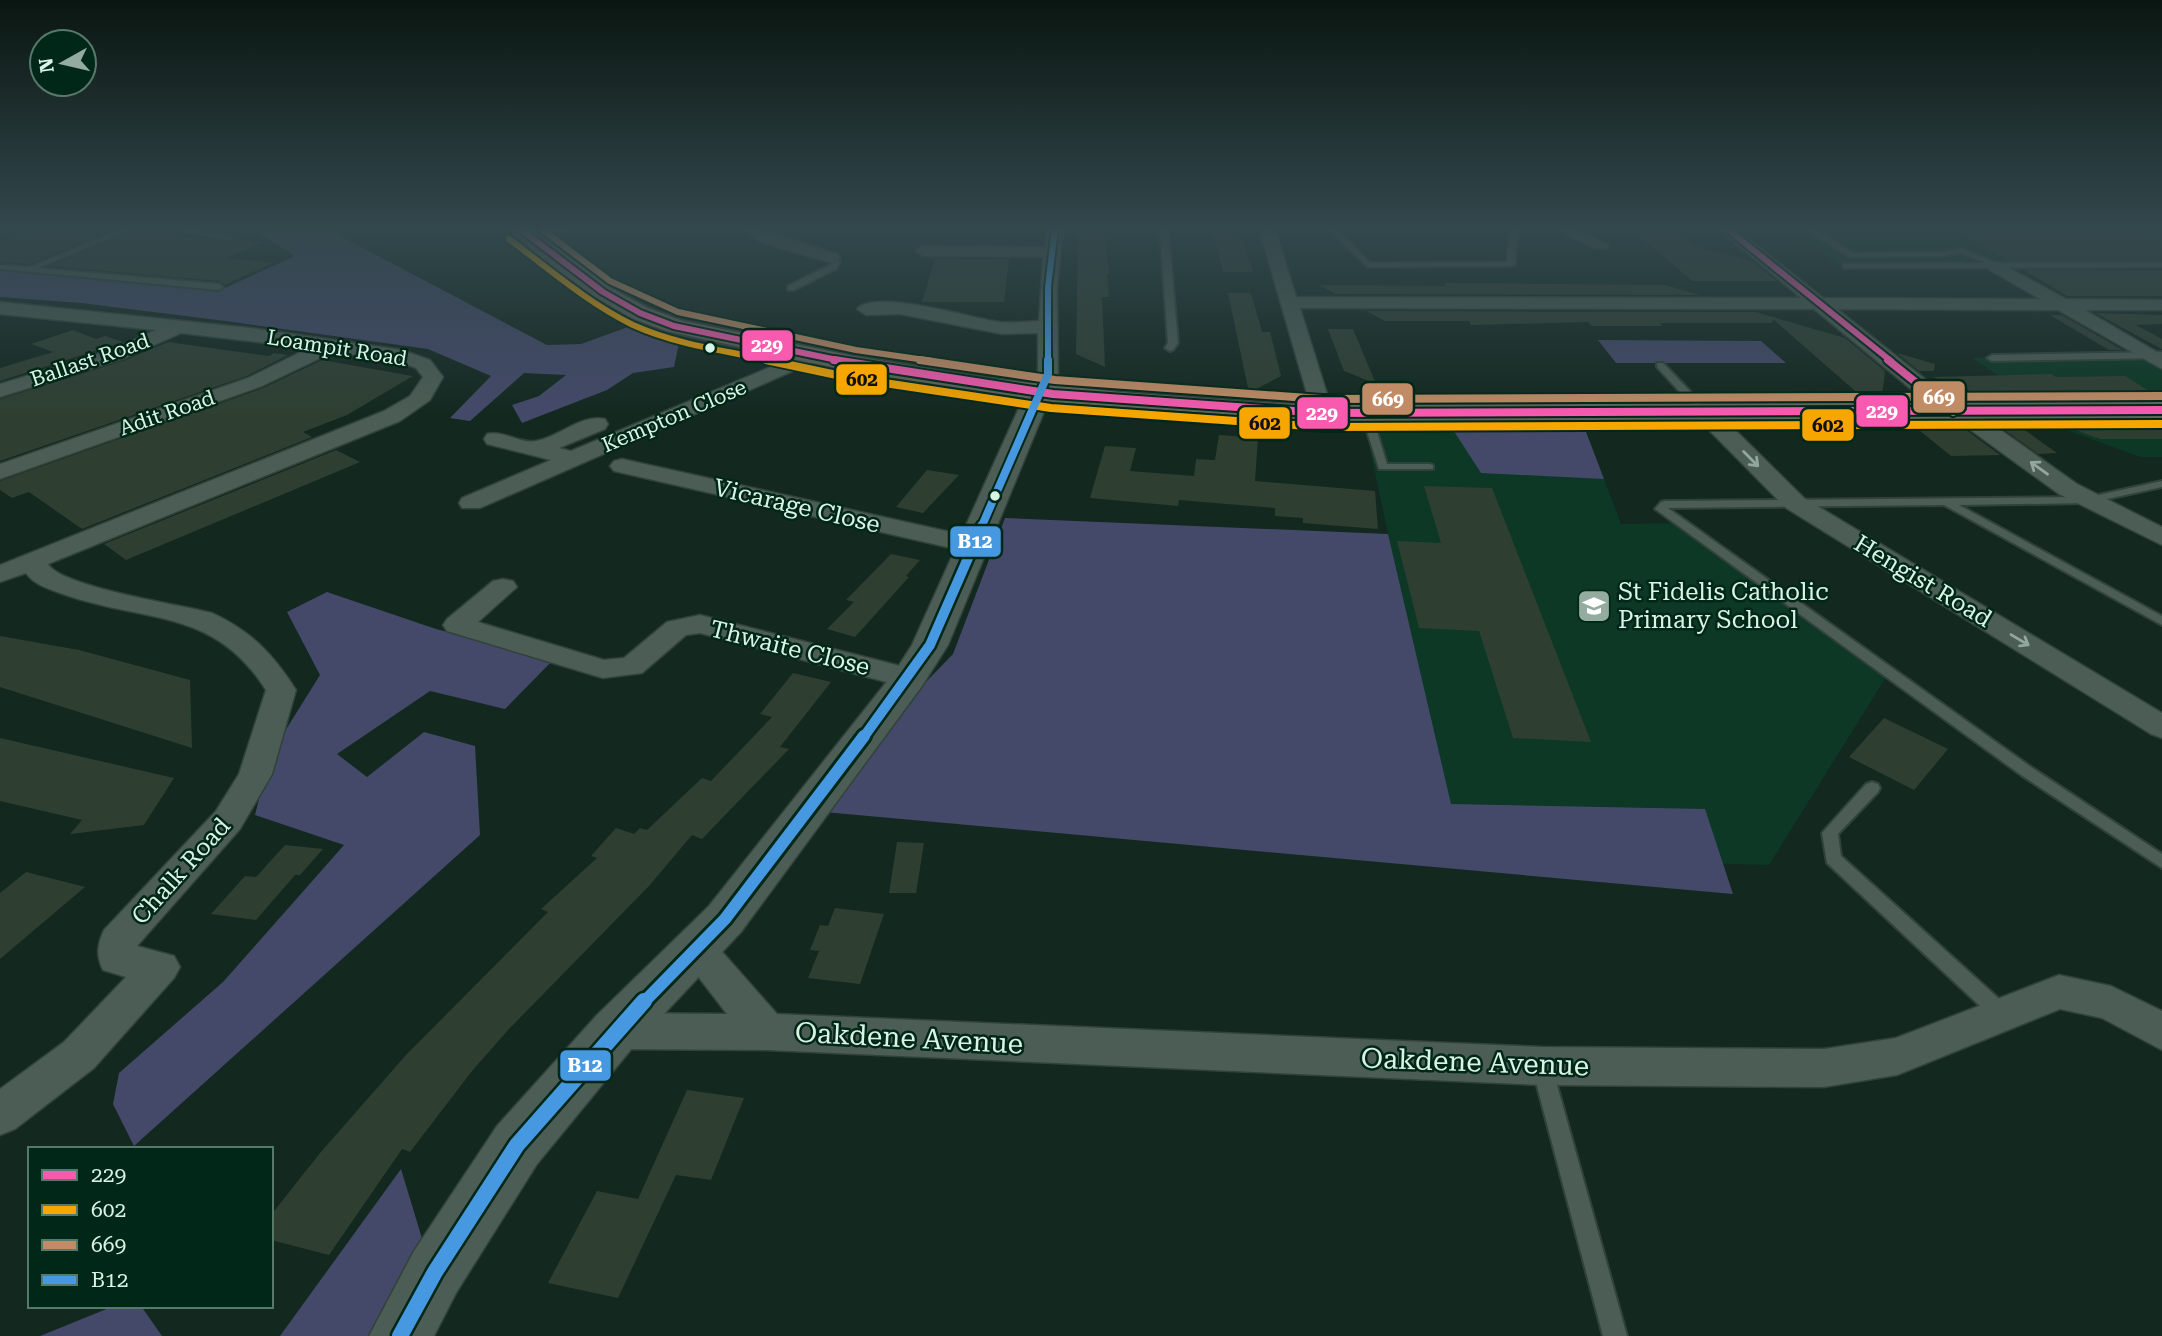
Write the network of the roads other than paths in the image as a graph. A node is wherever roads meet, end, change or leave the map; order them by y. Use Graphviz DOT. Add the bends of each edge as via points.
graph roads {
  1 [pos="606,290"];
  2 [pos="1050,290"];
  3 [pos="1169,290"];
  4 [pos="1286,290"];
  5 [pos="1802,290"];
  6 [pos="2039,290"];
  7 [pos="1290,302"];
  8 [pos="1821,306"];
  9 [pos="2066,306"];
  10 [pos="2162,306"];
  11 [pos="0,308"];
  12 [pos="866,309"];
  13 [pos="35,311"];
  14 [pos="0,326"];
  15 [pos="178,327"];
  16 [pos="1047,327"];
  17 [pos="330,346"];
  18 [pos="1170,348"];
  19 [pos="811,356"];
  20 [pos="1992,358"];
  21 [pos="2157,358"];
  22 [pos="1660,365"];
  23 [pos="1040,390"];
  24 [pos="0,391"];
  25 [pos="2162,410"];
  26 [pos="1703,411"];
  27 [pos="1322,412"];
  28 [pos="1366,412"];
  29 [pos="1957,412"];
  30 [pos="597,425"];
  31 [pos="495,439"];
  32 [pos="537,449"];
  33 [pos="575,459"];
  34 [pos="622,466"];
  35 [pos="1429,467"];
  36 [pos="0,471"];
  37 [pos="2162,484"];
  38 [pos="2089,500"];
  39 [pos="471,503"];
  40 [pos="1796,503"];
  41 [pos="1948,503"];
  42 [pos="2162,537"];
  43 [pos="973,545"];
  44 [pos="34,563"];
  45 [pos="0,574"];
  46 [pos="503,587"];
  47 [pos="2162,621"];
  48 [pos="909,678"];
  49 [pos="2162,727"];
  50 [pos="1872,788"];
  51 [pos="2162,862"];
  52 [pos="696,948"];
  53 [pos="2002,1014"];
  54 [pos="615,1031"];
  55 [pos="767,1032"];
  56 [pos="2162,1032"];
  57 [pos="1542,1066"];
  58 [pos="0,1115"];
  59 [pos="400,1336"];
  60 [pos="1615,1336"];
  1 -- 19 [label="main road" via="659,321"];
  2 -- 16 [label="street"];
  3 -- 18 [label="lane" via="1174,343"];
  4 -- 7 [label="street"];
  5 -- 8 [label="street"];
  6 -- 9 [label="street"];
  7 -- 8 [label="street"];
  7 -- 27 [label="street"];
  8 -- 9 [label="street"];
  8 -- 29 [label="street"];
  9 -- 10 [label="street"];
  9 -- 21 [label="street"];
  11 -- 13 [label="street, Loampit Road"];
  12 -- 16 [label="street" via="900,308 1002,328"];
  13 -- 14 [label="street"];
  13 -- 15 [label="street, Loampit Road"];
  15 -- 17 [label="street, Loampit Road"];
  15 -- 24 [label="street, Ballast Road" via="118,354"];
  16 -- 23 [label="street" via="1048,374"];
  17 -- 36 [label="street, Adit Road" via="255,382"];
  17 -- 44 [label="street, Loampit Road" via="414,359 430,369 432,383 419,400 392,416"];
  19 -- 23 [label="main road" via="944,382"];
  19 -- 33 [label="street, Kempton Close"];
  20 -- 21 [label="lane"];
  22 -- 26 [label="lane"];
  23 -- 27 [label="main road"];
  23 -- 43 [label="street"];
  25 -- 29 [label="main road"];
  26 -- 28 [label="main road"];
  26 -- 29 [label="main road"];
  26 -- 40 [label="street, Hengist Road, one-way"];
  27 -- 28 [label="main road"];
  28 -- 35 [label="lane" via="1383,467"];
  38 -- 29 [label="street, one-way"];
  30 -- 32 [label="street, Kempton Close"];
  31 -- 32 [label="street, Kempton Close"];
  32 -- 33 [label="street, Kempton Close"];
  33 -- 39 [label="street, Kempton Close"];
  34 -- 43 [label="street, Vicarage Close"];
  37 -- 38 [label="lane"];
  38 -- 41 [label="lane"];
  38 -- 42 [label="street"];
  40 -- 41 [label="lane"];
  40 -- 49 [label="street, Hengist Road, one-way"];
  40 -- 51 [label="lane" via="1665,504 1661,509 2026,771"];
  41 -- 47 [label="lane"];
  43 -- 48 [label="street" via="929,645"];
  44 -- 45 [label="street"];
  44 -- 58 [label="street, Chalk Road" via="43,576 66,586 219,626 260,656 281,690 255,774 228,820 118,941 117,959 160,967 79,1055"];
  46 -- 48 [label="street, Thwaite Close" via="457,625 603,669 632,666 677,628 700,624"];
  48 -- 52 [label="street" via="801,823 725,919"];
  50 -- 53 [label="lane" via="1830,833 1833,859"];
  52 -- 54 [label="street"];
  52 -- 55 [label="street, Oakdene Avenue"];
  53 -- 56 [label="street, Oakdene Avenue" via="2059,992 2111,1003"];
  53 -- 57 [label="street, Oakdene Avenue" via="1897,1056 1824,1068"];
  54 -- 55 [label="street, Oakdene Avenue"];
  54 -- 59 [label="street" via="517,1144"];
  55 -- 57 [label="street, Oakdene Avenue"];
  57 -- 60 [label="lane"];
}
